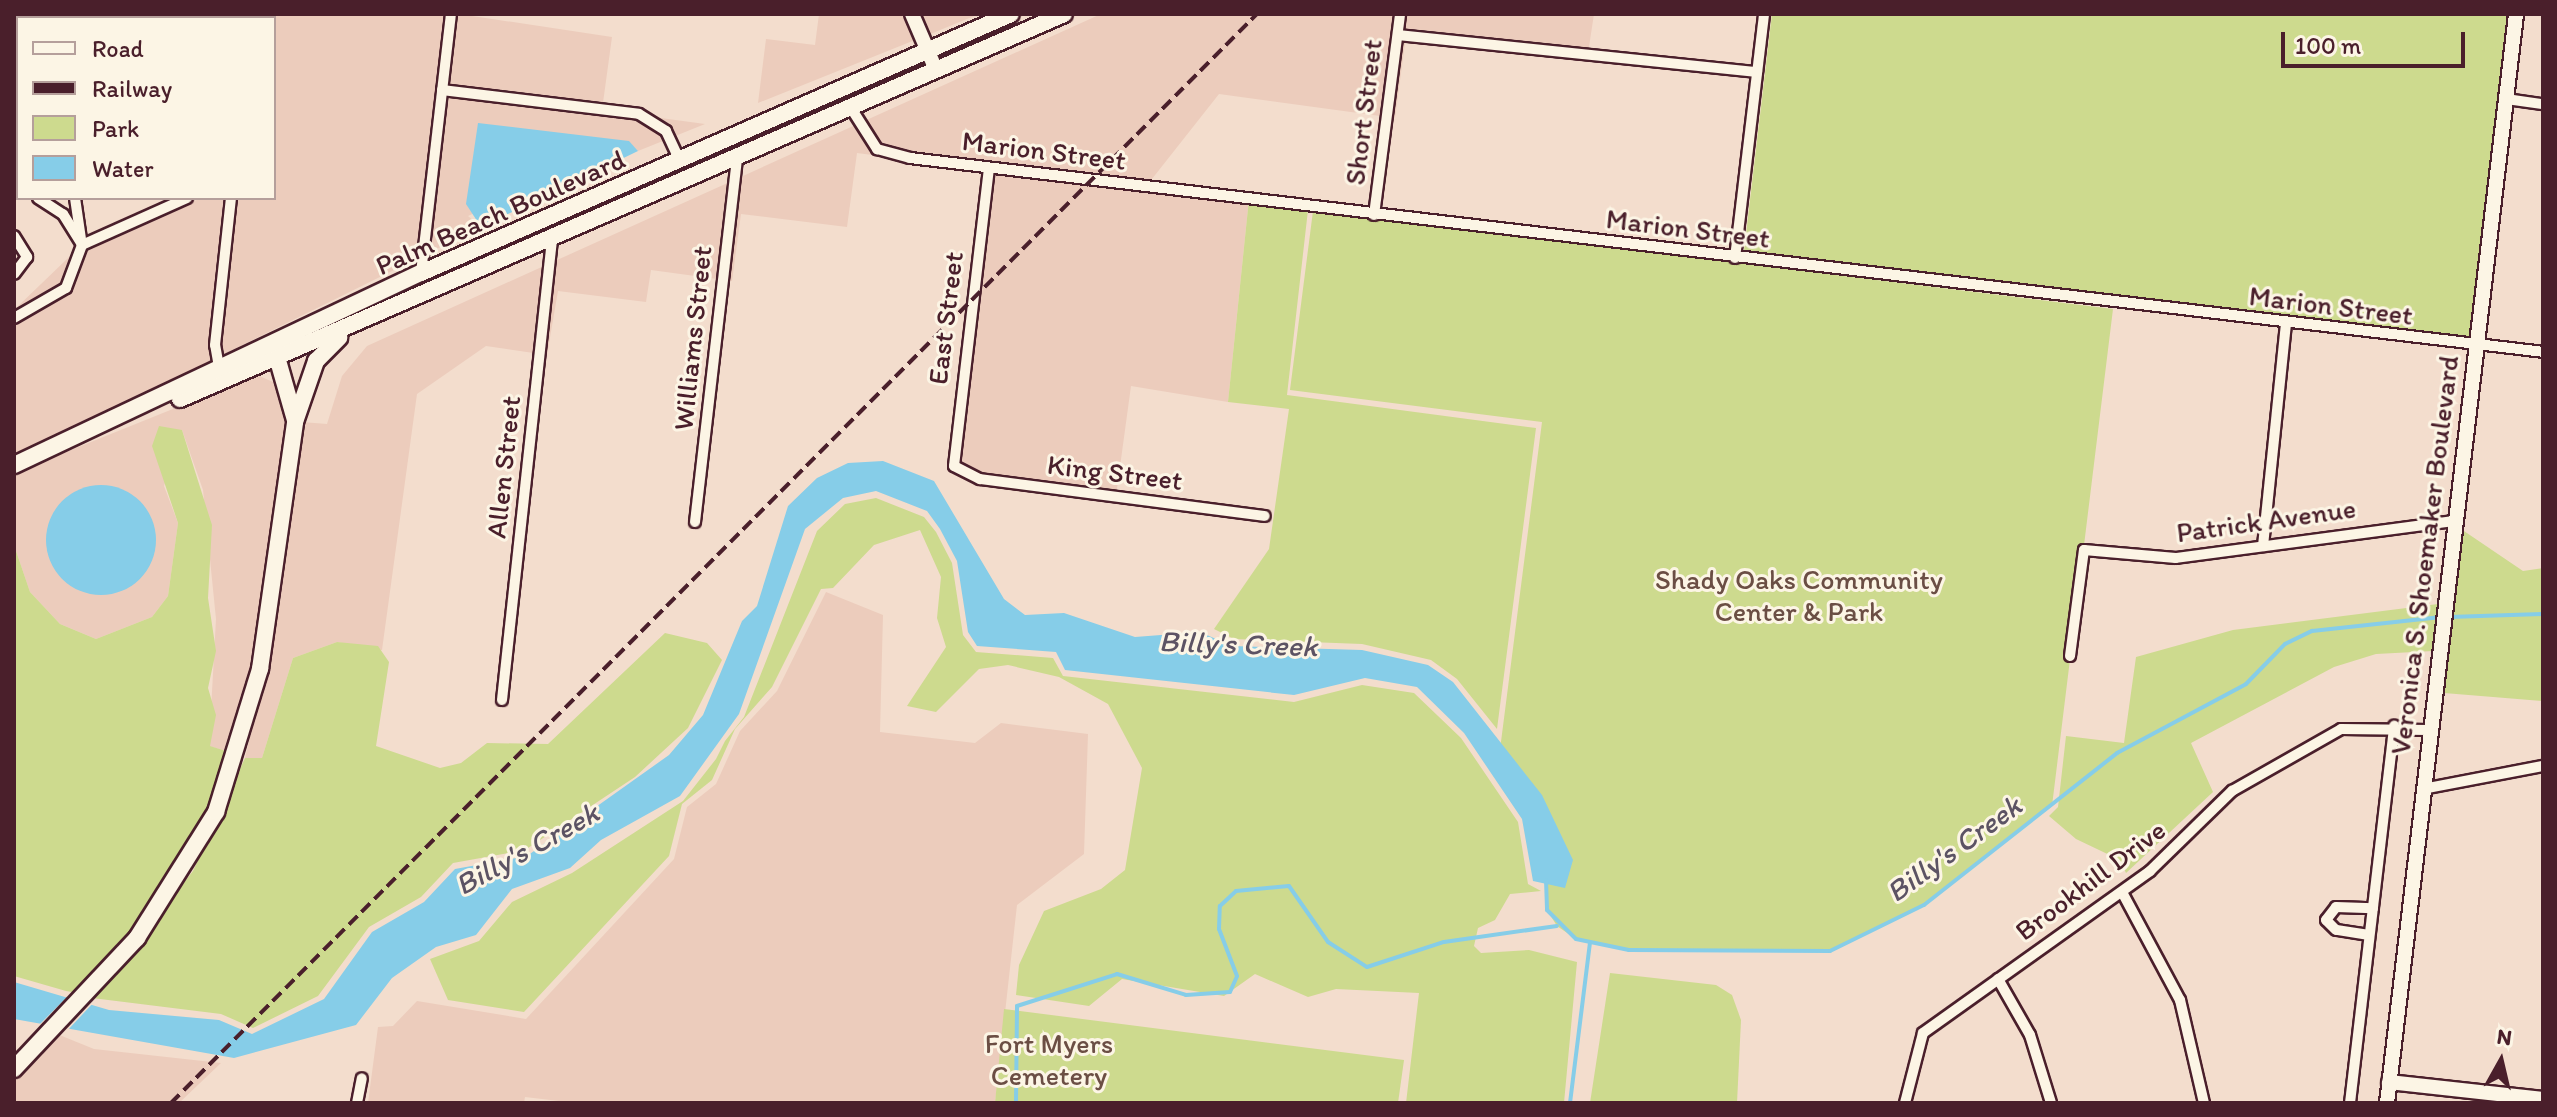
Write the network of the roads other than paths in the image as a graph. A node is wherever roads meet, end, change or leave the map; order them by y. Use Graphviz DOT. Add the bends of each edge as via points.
graph roads {
  1 [pos="451,14"];
  2 [pos="912,14"];
  3 [pos="1011,14"];
  4 [pos="1064,14"];
  5 [pos="1400,14"];
  6 [pos="1764,14"];
  7 [pos="2516,14"];
  8 [pos="1398,35"];
  9 [pos="927,51"];
  10 [pos="936,70"];
  11 [pos="1757,72"];
  12 [pos="442,90"];
  13 [pos="2506,99"];
  14 [pos="2543,104"];
  15 [pos="851,108"];
  16 [pos="737,160"];
  17 [pos="680,161"];
  18 [pos="989,168"];
  19 [pos="41,200"];
  20 [pos="75,200"];
  21 [pos="183,200"];
  22 [pos="231,200"];
  23 [pos="581,205"];
  24 [pos="1374,215"];
  25 [pos="14,236"];
  26 [pos="552,240"];
  27 [pos="82,245"];
  28 [pos="1735,258"];
  29 [pos="421,273"];
  30 [pos="14,274"];
  31 [pos="14,318"];
  32 [pos="360,322"];
  33 [pos="2286,325"];
  34 [pos="2475,346"];
  35 [pos="275,351"];
  36 [pos="2543,352"];
  37 [pos="219,367"];
  38 [pos="140,410"];
  39 [pos="295,422"];
  40 [pos="14,465"];
  41 [pos="961,472"];
  42 [pos="1265,516"];
  43 [pos="2453,521"];
  44 [pos="695,522"];
  45 [pos="2263,546"];
  46 [pos="2070,656"];
  47 [pos="502,700"];
  48 [pos="2394,726"];
  49 [pos="2429,730"];
  50 [pos="2543,766"];
  51 [pos="2423,789"];
  52 [pos="2122,892"];
  53 [pos="2373,908"];
  54 [pos="2369,935"];
  55 [pos="1998,979"];
  56 [pos="14,1069"];
  57 [pos="362,1078"];
  58 [pos="2389,1082"];
  59 [pos="2543,1099"];
  60 [pos="357,1103"];
  61 [pos="1905,1103"];
  62 [pos="2051,1103"];
  63 [pos="2204,1103"];
  64 [pos="2350,1103"];
  65 [pos="2387,1103"];
  1 -- 12 [label="street"];
  2 -- 9 [label="street"];
  3 -- 9 [label="main road, Palm Beach Boulevard"];
  4 -- 10 [label="main road, Palm Beach Boulevard"];
  5 -- 8 [label="street, Short Street"];
  6 -- 11 [label="street"];
  7 -- 13 [label="street, Veronica S. Shoemaker Boulevard"];
  8 -- 11 [label="street"];
  8 -- 24 [label="street, Short Street"];
  9 -- 10 [label="street"];
  9 -- 17 [label="main road, Palm Beach Boulevard"];
  10 -- 15 [label="main road, Palm Beach Boulevard"];
  11 -- 28 [label="street"];
  12 -- 17 [label="street" via="639,114 666,131"];
  12 -- 29 [label="street"];
  13 -- 14 [label="street"];
  13 -- 34 [label="street, Veronica S. Shoemaker Boulevard"];
  15 -- 16 [label="main road, Palm Beach Boulevard"];
  15 -- 18 [label="street, Marion Street" via="865,138 885,152"];
  16 -- 26 [label="main road, Palm Beach Boulevard"];
  16 -- 44 [label="street, Williams Street"];
  17 -- 23 [label="main road, Palm Beach Boulevard"];
  18 -- 24 [label="street, Marion Street"];
  18 -- 41 [label="street, East Street" via="955,432 954,466"];
  19 -- 27 [label="street" via="63,214"];
  20 -- 27 [label="street"];
  21 -- 27 [label="street"];
  22 -- 37 [label="street" via="215,345"];
  23 -- 26 [label="main road"];
  23 -- 29 [label="main road, Palm Beach Boulevard"];
  24 -- 28 [label="street, Marion Street"];
  25 -- 30 [label="street" via="27,257"];
  26 -- 32 [label="main road, Palm Beach Boulevard"];
  26 -- 47 [label="street, Allen Street"];
  27 -- 31 [label="street" via="66,288"];
  28 -- 33 [label="street, Marion Street"];
  29 -- 35 [label="main road, Palm Beach Boulevard"];
  32 -- 35 [label="main road"];
  32 -- 39 [label="main road" via="324,351"];
  33 -- 34 [label="street, Marion Street"];
  33 -- 45 [label="street"];
  34 -- 36 [label="street, Marion Street"];
  34 -- 43 [label="street, Veronica S. Shoemaker Boulevard"];
  35 -- 37 [label="main road, Palm Beach Boulevard"];
  35 -- 38 [label="main road"];
  35 -- 39 [label="main road"];
  37 -- 38 [label="main road, Palm Beach Boulevard"];
  38 -- 40 [label="main road, Palm Beach Boulevard"];
  39 -- 56 [label="main road" via="260,669 232,775 168,897 95,985"];
  41 -- 42 [label="street, King Street"];
  43 -- 45 [label="street, Patrick Avenue"];
  43 -- 49 [label="street, Veronica S. Shoemaker Boulevard"];
  45 -- 46 [label="street, Patrick Avenue" via="2176,558 2084,550"];
  48 -- 49 [label="street, Brookhill Drive"];
  48 -- 52 [label="street, Brookhill Drive" via="2341,729 2246,781"];
  48 -- 53 [label="street"];
  49 -- 51 [label="street, Veronica S. Shoemaker Boulevard"];
  50 -- 51 [label="street"];
  51 -- 58 [label="street, Veronica S. Shoemaker Boulevard"];
  52 -- 55 [label="street, Brookhill Drive"];
  52 -- 63 [label="street" via="2180,1000"];
  53 -- 54 [label="street"];
  53 -- 54 [label="street" via="2336,907 2326,920 2336,930"];
  54 -- 64 [label="street"];
  55 -- 61 [label="street, Brookhill Drive" via="1923,1033"];
  55 -- 62 [label="street" via="2030,1035"];
  57 -- 60 [label="street"];
  58 -- 59 [label="street"];
  58 -- 65 [label="street, Veronica S. Shoemaker Boulevard"];
}
